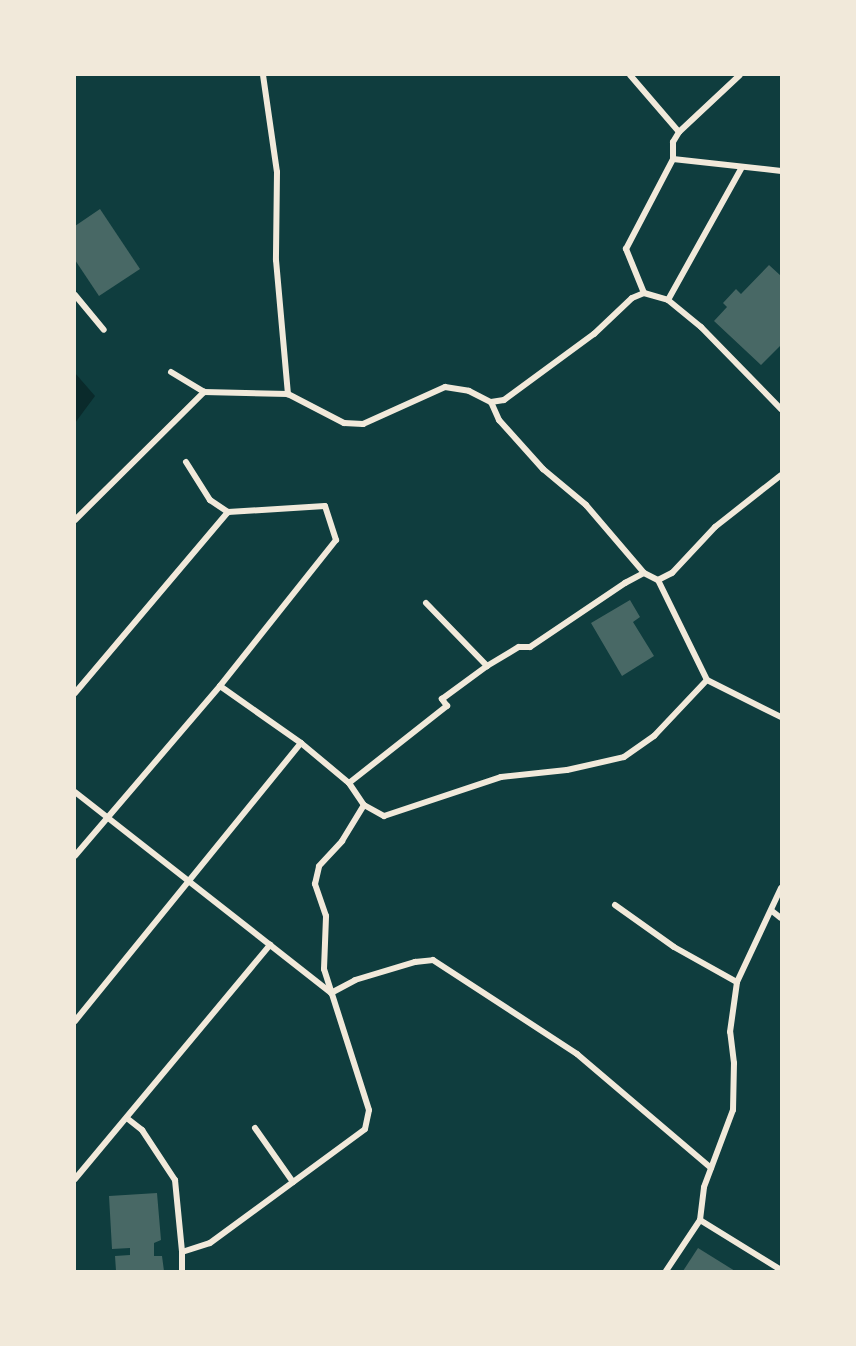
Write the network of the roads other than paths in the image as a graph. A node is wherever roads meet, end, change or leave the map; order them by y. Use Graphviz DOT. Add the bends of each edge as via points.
graph roads {
  1 [pos="263,75"];
  2 [pos="630,75"];
  3 [pos="740,75"];
  4 [pos="680,132"];
  5 [pos="673,159"];
  6 [pos="742,166"];
  7 [pos="781,171"];
  8 [pos="644,293"];
  9 [pos="75,295"];
  10 [pos="668,300"];
  11 [pos="104,330"];
  12 [pos="171,372"];
  13 [pos="204,392"];
  14 [pos="288,394"];
  15 [pos="491,402"];
  16 [pos="781,409"];
  17 [pos="186,462"];
  18 [pos="781,475"];
  19 [pos="228,512"];
  20 [pos="75,520"];
  21 [pos="644,573"];
  22 [pos="658,580"];
  23 [pos="426,603"];
  24 [pos="487,666"];
  25 [pos="707,680"];
  26 [pos="220,686"];
  27 [pos="75,693"];
  28 [pos="781,717"];
  29 [pos="301,743"];
  30 [pos="348,783"];
  31 [pos="75,792"];
  32 [pos="364,805"];
  33 [pos="107,818"];
  34 [pos="75,856"];
  35 [pos="190,882"];
  36 [pos="781,888"];
  37 [pos="615,905"];
  38 [pos="772,911"];
  39 [pos="781,918"];
  40 [pos="270,945"];
  41 [pos="737,982"];
  42 [pos="331,993"];
  43 [pos="75,1021"];
  44 [pos="128,1119"];
  45 [pos="255,1128"];
  46 [pos="711,1168"];
  47 [pos="75,1179"];
  48 [pos="293,1182"];
  49 [pos="700,1220"];
  50 [pos="182,1252"];
  51 [pos="781,1269"];
  52 [pos="182,1271"];
  53 [pos="666,1271"];
  1 -- 14 [label="street" via="277,172 276,260"];
  2 -- 4 [label="street"];
  3 -- 4 [label="street"];
  4 -- 5 [label="street" via="674,142"];
  5 -- 6 [label="street"];
  5 -- 8 [label="street" via="626,249"];
  6 -- 7 [label="street"];
  6 -- 10 [label="street"];
  8 -- 10 [label="street"];
  8 -- 15 [label="street" via="632,298 594,334 504,400"];
  9 -- 11 [label="street"];
  10 -- 16 [label="street" via="701,327"];
  12 -- 13 [label="street"];
  13 -- 14 [label="street"];
  13 -- 20 [label="street"];
  14 -- 15 [label="street" via="344,423 363,424 445,387 469,391"];
  15 -- 21 [label="street" via="499,420 543,469 586,505"];
  17 -- 19 [label="street" via="210,500"];
  18 -- 22 [label="street" via="715,527 672,573"];
  19 -- 26 [label="street" via="325,506 336,540"];
  19 -- 27 [label="street"];
  21 -- 22 [label="street"];
  21 -- 24 [label="street" via="530,647 519,647"];
  22 -- 25 [label="street"];
  23 -- 24 [label="street"];
  24 -- 30 [label="street" via="442,699 447,706"];
  25 -- 28 [label="street"];
  25 -- 32 [label="street" via="654,736 624,757 567,770 501,777 384,816"];
  26 -- 29 [label="street"];
  26 -- 33 [label="street"];
  29 -- 30 [label="street"];
  29 -- 35 [label="street"];
  30 -- 32 [label="street"];
  31 -- 33 [label="street"];
  32 -- 42 [label="street" via="317,872 315,884 326,916 324,969"];
  33 -- 34 [label="street"];
  33 -- 35 [label="street"];
  35 -- 40 [label="street"];
  35 -- 43 [label="street"];
  36 -- 38 [label="street"];
  37 -- 41 [label="street" via="674,947"];
  38 -- 39 [label="street"];
  38 -- 41 [label="street"];
  40 -- 42 [label="street"];
  40 -- 44 [label="street"];
  41 -- 46 [label="street" via="730,1032 733,1110"];
  42 -- 46 [label="street" via="355,980 434,960 577,1054"];
  42 -- 48 [label="street" via="369,1110 365,1129"];
  44 -- 47 [label="street"];
  44 -- 50 [label="street" via="142,1130 175,1180"];
  45 -- 48 [label="street"];
  46 -- 49 [label="street"];
  48 -- 50 [label="street" via="210,1243"];
  49 -- 51 [label="street"];
  49 -- 53 [label="street"];
  50 -- 52 [label="street"];
}
